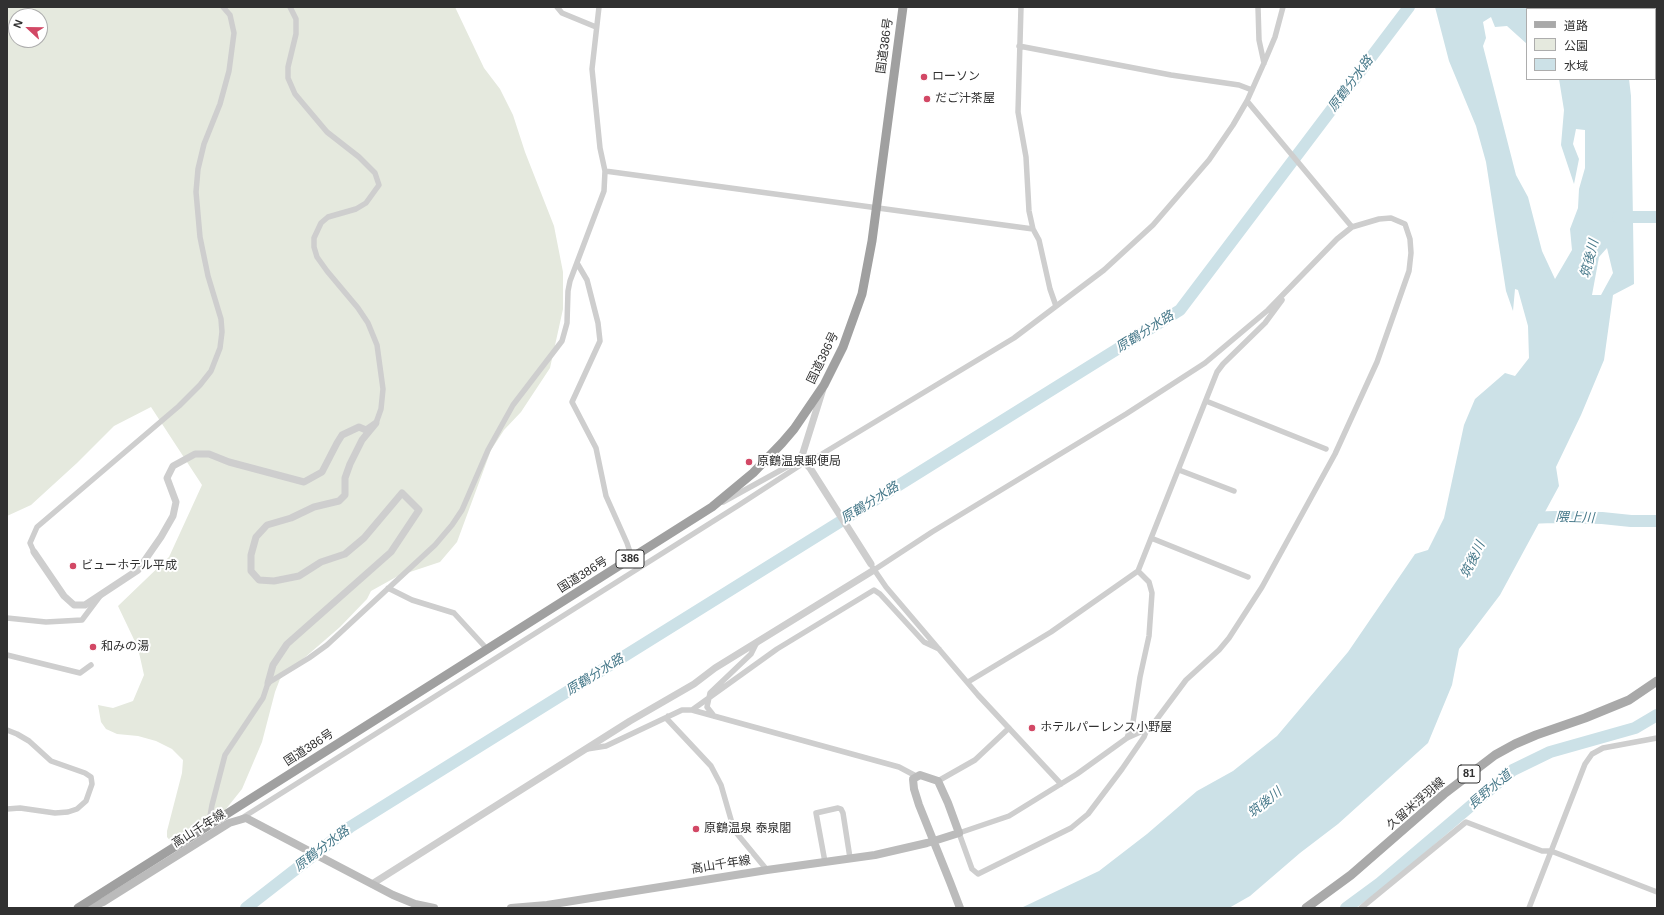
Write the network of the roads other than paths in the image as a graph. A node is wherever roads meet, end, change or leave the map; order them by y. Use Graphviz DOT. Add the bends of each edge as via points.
graph roads {
  1 [pos="224,7"];
  2 [pos="290,7"];
  3 [pos="557,7"];
  4 [pos="599,7"];
  5 [pos="903,7"];
  6 [pos="1021,7"];
  7 [pos="1258,7"];
  8 [pos="1283,7"];
  9 [pos="596,27"];
  10 [pos="1019,46"];
  11 [pos="1264,63"];
  12 [pos="1252,90"];
  13 [pos="1249,102"];
  14 [pos="605,171"];
  15 [pos="876,208"];
  16 [pos="1351,225"];
  17 [pos="1033,229"];
  18 [pos="577,263"];
  19 [pos="1286,293"];
  20 [pos="1056,306"];
  21 [pos="824,385"];
  22 [pos="1206,401"];
  23 [pos="376,423"];
  24 [pos="1326,449"];
  25 [pos="801,459"];
  26 [pos="1179,470"];
  27 [pos="1234,491"];
  28 [pos="712,507"];
  29 [pos="1151,538"];
  30 [pos="34,552"];
  31 [pos="632,558"];
  32 [pos="873,567"];
  33 [pos="1138,571"];
  34 [pos="1248,577"];
  35 [pos="388,588"];
  36 [pos="103,593"];
  37 [pos="7,618"];
  38 [pos="757,642"];
  39 [pos="487,649"];
  40 [pos="939,649"];
  41 [pos="7,655"];
  42 [pos="91,665"];
  43 [pos="1657,681"];
  44 [pos="968,682"];
  45 [pos="268,683"];
  46 [pos="707,700"];
  47 [pos="692,710"];
  48 [pos="668,716"];
  49 [pos="714,716"];
  50 [pos="1009,728"];
  51 [pos="1147,729"];
  52 [pos="7,730"];
  53 [pos="1127,738"];
  54 [pos="1657,738"];
  55 [pos="587,749"];
  56 [pos="916,776"];
  57 [pos="938,781"];
  58 [pos="1062,784"];
  59 [pos="7,809"];
  60 [pos="245,819"];
  61 [pos="214,823"];
  62 [pos="959,833"];
  63 [pos="1551,852"];
  64 [pos="850,858"];
  65 [pos="825,862"];
  66 [pos="768,870"];
  67 [pos="369,882"];
  68 [pos="1657,892"];
  69 [pos="78,908"];
  70 [pos="88,908"];
  71 [pos="434,908"];
  72 [pos="511,908"];
  73 [pos="960,908"];
  74 [pos="1306,908"];
  75 [pos="1361,908"];
  76 [pos="1529,908"];
  1 -- 30 [label="street" via="230,15 234,33 229,71 220,104 204,144 196,192 200,237 221,319 220,348 211,371 179,406 37,527 30,543"];
  2 -- 23 [label="street" via="296,19 296,34 288,78 295,94 327,132 375,173 379,185 366,203 356,209 328,217 321,223 314,238 317,257 358,308 368,323 377,345 383,389 381,409"];
  3 -- 9 [label="street" via="562,13"];
  4 -- 9 [label="street"];
  5 -- 15 [label="highway, 国道386号 / 386"];
  6 -- 10 [label="street"];
  7 -- 11 [label="street" via="1259,40"];
  8 -- 11 [label="street" via="1275,37"];
  9 -- 14 [label="street" via="592,68 600,148"];
  10 -- 12 [label="street"];
  10 -- 17 [label="street" via="1018,112 1026,157 1029,211"];
  11 -- 12 [label="street"];
  12 -- 13 [label="street"];
  13 -- 16 [label="street"];
  13 -- 20 [label="street" via="1209,160 1153,225 1104,270"];
  14 -- 15 [label="street"];
  14 -- 18 [label="street" via="604,191"];
  15 -- 17 [label="street"];
  15 -- 21 [label="highway, 国道386号 / 386" via="862,294 843,347"];
  16 -- 19 [label="street"];
  16 -- 51 [label="street" via="1391,218 1405,224 1410,240 1409,271 1377,362 1337,451 1262,587 1229,638 1186,680"];
  17 -- 20 [label="street" via="1039,240"];
  18 -- 31 [label="street" via="587,280 598,322 600,341 572,402 596,448 606,496"];
  18 -- 35 [label="street" via="568,292 567,323 562,342 510,410 488,450 462,510 452,525 435,545"];
  19 -- 22 [label="street" via="1266,323 1217,372"];
  19 -- 32 [label="street" via="1205,362 1126,414"];
  20 -- 25 [label="street" via="1014,338 812,460"];
  21 -- 25 [label="street"];
  21 -- 28 [label="highway, 国道386号 / 386" via="782,443 753,473"];
  22 -- 24 [label="street"];
  22 -- 26 [label="street"];
  23 -- 36 [label="street" via="366,430 359,427 342,435 322,472 304,482 229,462 209,454 195,454 173,466 167,478 176,502 173,516 138,570"];
  23 -- 45 [label="street" via="362,440 350,464 345,478 345,495 339,501 314,507 291,518 267,525 256,537 251,555 251,571 259,580 274,582 299,576 321,562 345,554 364,538 402,493 419,510 391,552 287,644 273,665"];
  25 -- 28 [label="street"];
  25 -- 32 [label="street" via="810,468"];
  25 -- 60 [label="street" via="799,466 739,505"];
  26 -- 27 [label="street"];
  26 -- 29 [label="street"];
  28 -- 31 [label="highway, 国道386号 / 386"];
  29 -- 33 [label="street"];
  29 -- 34 [label="street"];
  30 -- 36 [label="street" via="64,596 74,605 85,605"];
  31 -- 39 [label="highway, 国道386号 / 386"];
  32 -- 38 [label="street"];
  32 -- 40 [label="street" via="886,587"];
  33 -- 44 [label="street" via="1051,632"];
  33 -- 53 [label="street" via="1149,582 1152,593 1149,636 1133,722"];
  35 -- 39 [label="street" via="412,600 454,613"];
  35 -- 45 [label="street" via="327,645"];
  36 -- 37 [label="street" via="82,620 46,622"];
  38 -- 46 [label="street" via="751,654 712,689"];
  38 -- 55 [label="street"];
  39 -- 61 [label="highway, 国道386号 / 386"];
  40 -- 44 [label="street"];
  40 -- 46 [label="street" via="924,642 874,590 777,649"];
  41 -- 42 [label="street" via="80,673"];
  43 -- 74 [label="main road, 久留米浮羽線 / 81" via="1629,700 1536,735 1495,755 1444,794 1351,875"];
  44 -- 50 [label="street"];
  45 -- 61 [label="street" via="263,698 225,756 210,816"];
  46 -- 47 [label="street"];
  46 -- 49 [label="street" via="707,707"];
  47 -- 48 [label="street" via="682,710"];
  47 -- 49 [label="street"];
  48 -- 55 [label="street" via="606,746"];
  48 -- 66 [label="street" via="667,719 711,766 721,786 734,830"];
  49 -- 56 [label="street" via="899,767"];
  50 -- 57 [label="street" via="976,760"];
  50 -- 58 [label="street"];
  51 -- 53 [label="street"];
  51 -- 62 [label="street" via="1122,769 1092,809 1071,828 978,874 972,869"];
  52 -- 59 [label="street" via="29,741 51,761 85,773 90,777 92,784 86,801 77,809 68,812"];
  53 -- 58 [label="street"];
  54 -- 63 [label="street" via="1603,748 1592,754 1585,764"];
  55 -- 67 [label="street"];
  56 -- 57 [label="main road"];
  56 -- 73 [label="main road" via="912,784"];
  57 -- 62 [label="main road" via="946,795"];
  58 -- 62 [label="street" via="1009,816"];
  60 -- 67 [label="main road"];
  60 -- 70 [label="main road, 高山千年線" via="229,823 103,902"];
  61 -- 69 [label="highway, 国道386号 / 386"];
  62 -- 64 [label="main road, 高山千年線" via="875,855"];
  63 -- 68 [label="street"];
  63 -- 75 [label="street" via="1542,851 1466,822"];
  63 -- 76 [label="street"];
  64 -- 65 [label="main road, 高山千年線"];
  64 -- 65 [label="street" via="843,813 838,808 816,813"];
  65 -- 66 [label="main road, 高山千年線"];
  66 -- 72 [label="main road, 高山千年線" via="546,906"];
  67 -- 71 [label="main road" via="409,902"];
}
